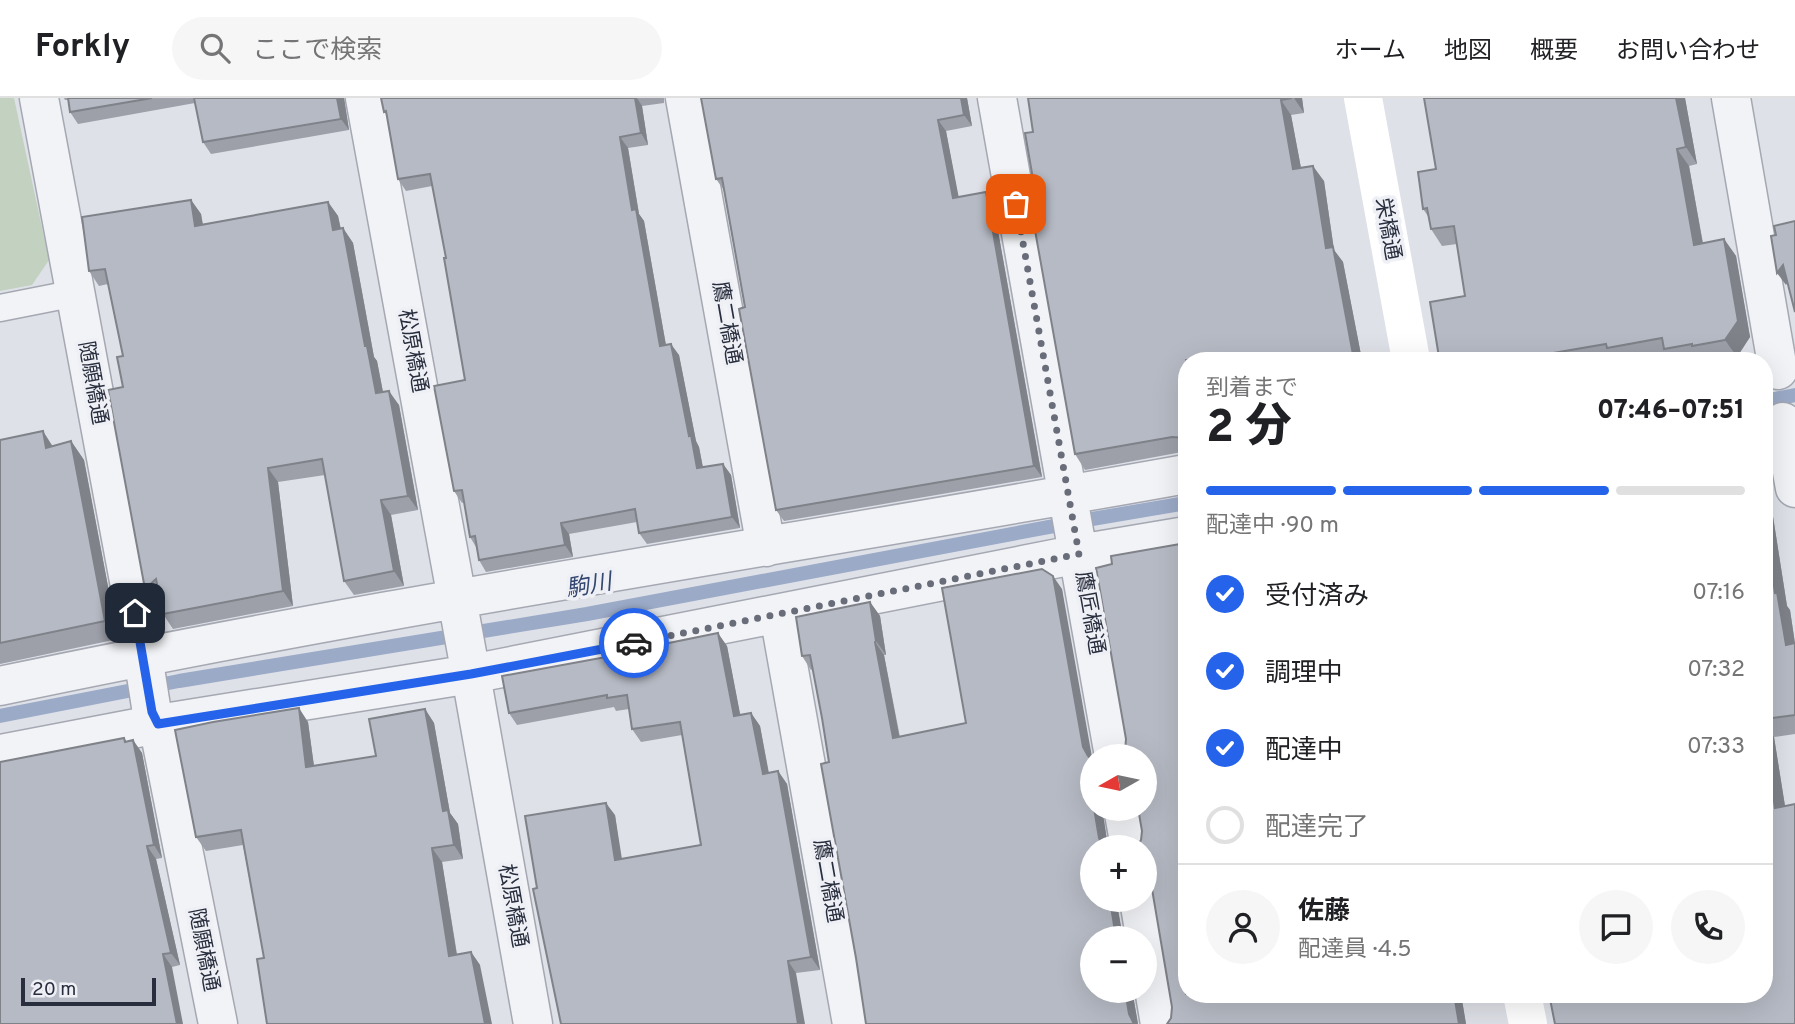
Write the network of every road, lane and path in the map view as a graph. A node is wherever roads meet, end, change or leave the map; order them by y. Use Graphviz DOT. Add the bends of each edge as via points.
graph roads {
  1 [pos="39,98"];
  2 [pos="365,98"];
  3 [pos="685,98"];
  4 [pos="997,98"];
  5 [pos="1363,98"];
  6 [pos="1731,98"];
  7 [pos="76,293"];
  8 [pos="0,308"];
  9 [pos="1410,352"];
  10 [pos="1779,370"];
  11 [pos="1781,423"];
  12 [pos="1178,476"];
  13 [pos="1795,488"];
  14 [pos="1068,497"];
  15 [pos="1178,537"];
  16 [pos="766,547"];
  17 [pos="1079,552"];
  18 [pos="458,602"];
  19 [pos="779,614"];
  20 [pos="144,662"];
  21 [pos="470,669"];
  22 [pos="0,686"];
  23 [pos="155,718"];
  24 [pos="1112,744"];
  25 [pos="0,754"];
  26 [pos="1141,912"];
  27 [pos="1524,1003"];
  28 [pos="218,1024"];
  29 [pos="533,1024"];
  30 [pos="852,1024"];
  31 [pos="1160,1024"];
  32 [pos="1528,1024"];
  1 -- 7 [label="street, 随願橋通"];
  2 -- 18 [label="street, 松原橋通"];
  3 -- 16 [label="street, 鷹二橋通"];
  4 -- 14 [label="street, 鷹匠橋通"];
  5 -- 9 [label="street, 栄橋通"];
  6 -- 10 [label="street"];
  7 -- 8 [label="lane"];
  7 -- 20 [label="street, 随願橋通"];
  11 -- 13 [label="street"];
  12 -- 14 [label="street"];
  14 -- 16 [label="street"];
  14 -- 17 [label="street, 鷹匠橋通"];
  15 -- 17 [label="street"];
  16 -- 18 [label="street"];
  17 -- 19 [label="street"];
  17 -- 24 [label="street, 鷹匠橋通"];
  18 -- 20 [label="street"];
  18 -- 21 [label="street, 松原橋通"];
  19 -- 21 [label="street"];
  19 -- 30 [label="street, 鷹二橋通"];
  20 -- 22 [label="street"];
  20 -- 23 [label="street, 随願橋通"];
  21 -- 23 [label="street"];
  21 -- 29 [label="street, 松原橋通"];
  23 -- 25 [label="street"];
  23 -- 28 [label="street, 随願橋通"];
  26 -- 31 [label="street"];
  27 -- 32 [label="street"];
}
